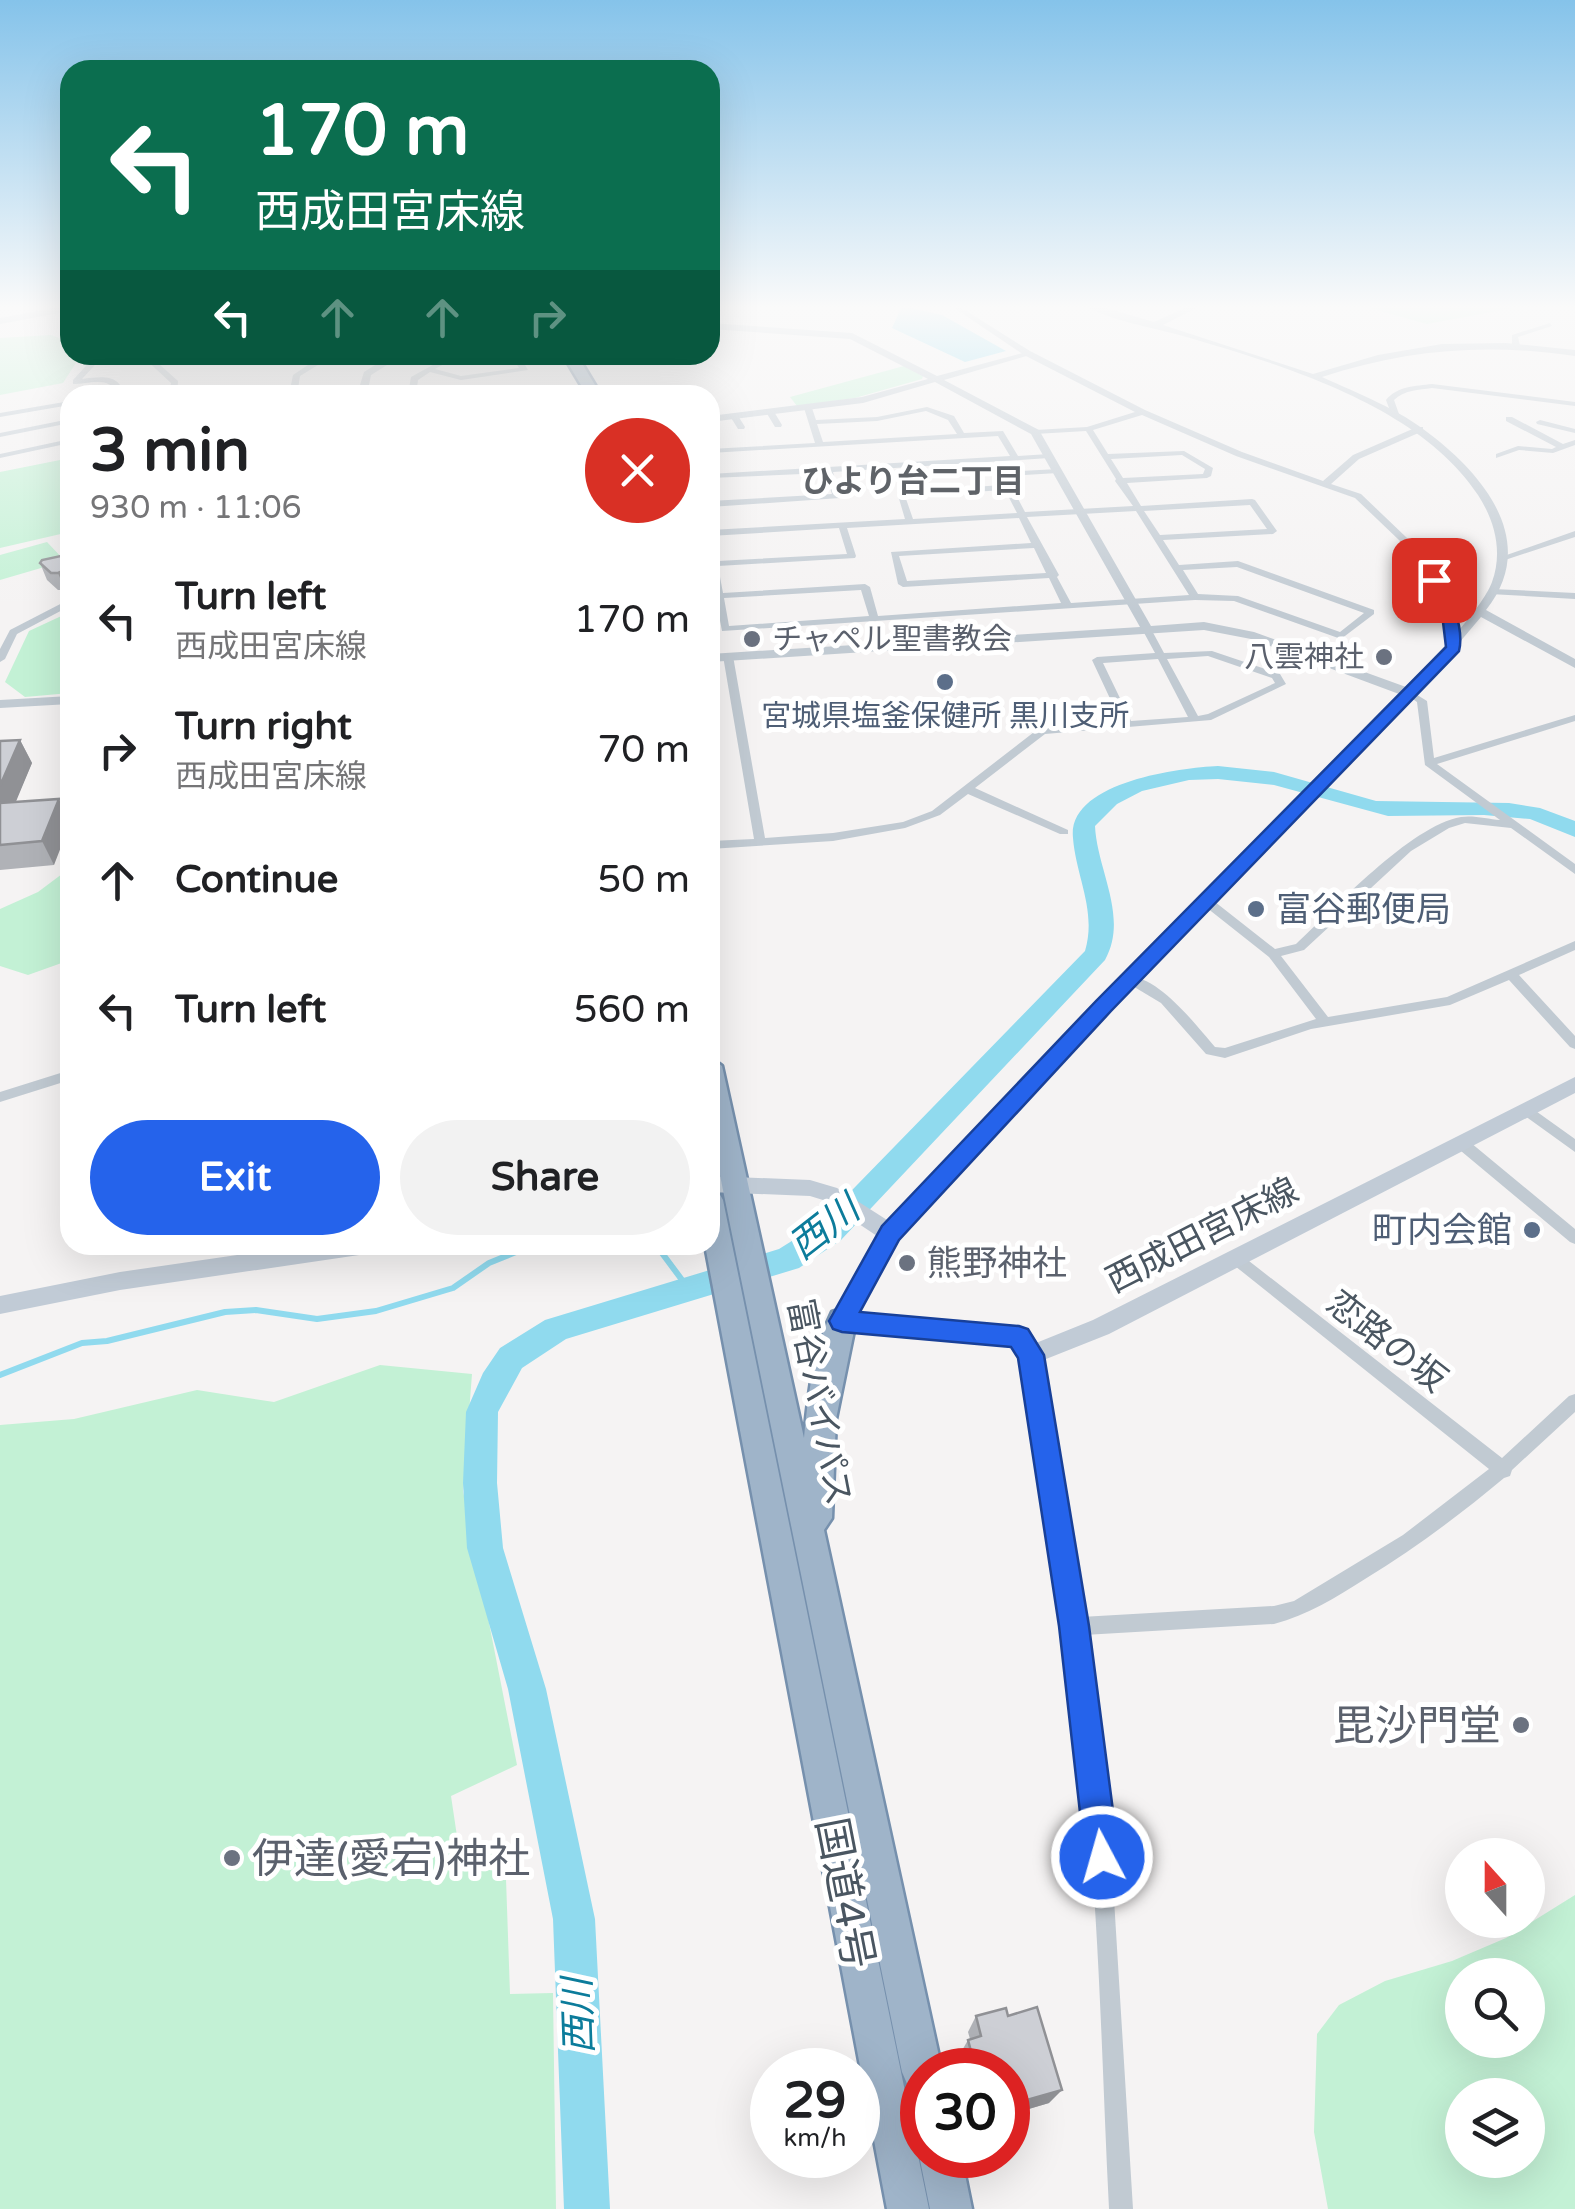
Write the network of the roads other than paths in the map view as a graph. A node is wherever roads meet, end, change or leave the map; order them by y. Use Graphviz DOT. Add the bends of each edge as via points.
graph roads {
  1 [pos="37,408"];
  2 [pos="808,408"];
  3 [pos="991,408"];
  4 [pos="1134,408"];
  5 [pos="1382,408"];
  6 [pos="1393,408"];
  7 [pos="770,412"];
  8 [pos="1142,412"];
  9 [pos="1395,414"];
  10 [pos="0,415"];
  11 [pos="734,416"];
  12 [pos="720,417"];
  13 [pos="1509,419"];
  14 [pos="813,422"];
  15 [pos="1540,422"];
  16 [pos="60,423"];
  17 [pos="778,426"];
  18 [pos="741,427"];
  19 [pos="1088,429"];
  20 [pos="1420,429"];
  21 [pos="1575,430"];
  22 [pos="1034,432"];
  23 [pos="0,435"];
  24 [pos="962,436"];
  25 [pos="1575,442"];
  26 [pos="60,443"];
  27 [pos="820,445"];
  28 [pos="1563,447"];
  29 [pos="720,451"];
  30 [pos="0,456"];
  31 [pos="1049,456"];
  32 [pos="1499,456"];
  33 [pos="1104,457"];
  34 [pos="1015,458"];
  35 [pos="828,470"];
  36 [pos="1058,470"];
  37 [pos="720,475"];
  38 [pos="1120,481"];
  39 [pos="1325,484"];
  40 [pos="1008,487"];
  41 [pos="720,503"];
  42 [pos="1138,508"];
  43 [pos="1081,511"];
  44 [pos="1022,514"];
  45 [pos="910,522"];
  46 [pos="842,525"];
  47 [pos="720,531"];
  48 [pos="1575,534"];
  49 [pos="1158,538"];
  50 [pos="1036,545"];
  51 [pos="1502,558"];
  52 [pos="720,564"];
  53 [pos="1176,568"];
  54 [pos="1054,575"];
  55 [pos="1494,592"];
  56 [pos="720,596"];
  57 [pos="1575,596"];
  58 [pos="1194,598"];
  59 [pos="1441,600"];
  60 [pos="720,602"];
  61 [pos="1133,602"];
  62 [pos="60,607"];
  63 [pos="1068,607"];
  64 [pos="1478,612"];
  65 [pos="874,619"];
  66 [pos="1147,628"];
  67 [pos="1454,648"];
  68 [pos="728,656"];
  69 [pos="1162,656"];
  70 [pos="720,657"];
  71 [pos="0,659"];
  72 [pos="1575,664"];
  73 [pos="1409,693"];
  74 [pos="60,701"];
  75 [pos="0,704"];
  76 [pos="1575,718"];
  77 [pos="1195,720"];
  78 [pos="1128,724"];
  79 [pos="1430,763"];
  80 [pos="967,789"];
  81 [pos="1508,822"];
  82 [pos="1064,832"];
  83 [pos="760,840"];
  84 [pos="720,844"];
  85 [pos="1575,870"];
  86 [pos="1206,901"];
  87 [pos="1575,945"];
  88 [pos="1273,954"];
  89 [pos="1512,975"];
  90 [pos="1130,978"];
  91 [pos="1325,1022"];
  92 [pos="1575,1044"];
  93 [pos="60,1079"];
  94 [pos="1575,1084"];
  95 [pos="0,1096"];
  96 [pos="1526,1108"];
  97 [pos="1460,1142"];
  98 [pos="1575,1146"];
  99 [pos="720,1157"];
  100 [pos="723,1184"];
  101 [pos="883,1228"];
  102 [pos="1575,1238"];
  103 [pos="720,1246"];
  104 [pos="300,1255"];
  105 [pos="1235,1258"];
  106 [pos="0,1305"];
  107 [pos="842,1321"];
  108 [pos="1031,1355"];
  109 [pos="1575,1401"];
  110 [pos="1504,1470"];
  111 [pos="800,1577"];
  112 [pos="1074,1626"];
  113 [pos="916,2048"];
  114 [pos="945,2178"];
  115 [pos="908,2209"];
  116 [pos="952,2209"];
  117 [pos="1122,2209"];
  1 -- 10 [label="street"];
  2 -- 7 [label="street"];
  2 -- 14 [label="street"];
  3 -- 22 [label="street"];
  4 -- 8 [label="street"];
  5 -- 9 [label="street"];
  6 -- 9 [label="street"];
  7 -- 11 [label="street"];
  7 -- 17 [label="street"];
  8 -- 19 [label="street"];
  8 -- 39 [label="street"];
  9 -- 20 [label="street"];
  11 -- 12 [label="street"];
  11 -- 18 [label="street"];
  13 -- 28 [label="street"];
  14 -- 24 [label="street" via="926,409 950,418"];
  14 -- 27 [label="street"];
  15 -- 21 [label="street"];
  16 -- 23 [label="street"];
  19 -- 22 [label="street"];
  19 -- 33 [label="street"];
  20 -- 39 [label="street" via="1356,457"];
  20 -- 51 [label="street" via="1487,499"];
  22 -- 31 [label="street"];
  24 -- 27 [label="street"];
  24 -- 34 [label="street" via="1000,434"];
  25 -- 28 [label="street"];
  26 -- 30 [label="street"];
  27 -- 29 [label="street"];
  28 -- 32 [label="street" via="1518,448"];
  31 -- 34 [label="street"];
  31 -- 36 [label="street"];
  33 -- 38 [label="street"];
  33 -- 38 [label="street" via="1184,453 1209,468 1208,476"];
  34 -- 35 [label="street"];
  35 -- 37 [label="street"];
  35 -- 41 [label="street" via="837,496"];
  36 -- 40 [label="street" via="1001,474"];
  36 -- 43 [label="street"];
  38 -- 42 [label="street"];
  39 -- 59 [label="street" via="1358,496 1387,522 1426,561"];
  40 -- 44 [label="street"];
  40 -- 45 [label="street" via="900,494"];
  42 -- 43 [label="street"];
  42 -- 49 [label="street"];
  42 -- 49 [label="street" via="1252,502 1273,530"];
  43 -- 44 [label="street"];
  43 -- 61 [label="street"];
  44 -- 45 [label="street"];
  44 -- 50 [label="street"];
  45 -- 46 [label="street"];
  46 -- 47 [label="street"];
  46 -- 52 [label="street" via="852,556"];
  48 -- 51 [label="street"];
  49 -- 53 [label="street"];
  50 -- 54 [label="street"];
  50 -- 54 [label="street" via="894,554 903,584"];
  51 -- 55 [label="street"];
  53 -- 58 [label="street"];
  53 -- 58 [label="street" via="1238,564 1371,612 1341,636 1235,598"];
  54 -- 63 [label="street"];
  55 -- 57 [label="street"];
  55 -- 64 [label="street"];
  56 -- 65 [label="street" via="864,586"];
  58 -- 61 [label="street"];
  59 -- 64 [label="street"];
  59 -- 67 [label="street"];
  60 -- 65 [label="street" via="725,629"];
  61 -- 63 [label="street"];
  61 -- 66 [label="street"];
  62 -- 71 [label="street" via="13,632"];
  63 -- 65 [label="street"];
  64 -- 67 [label="street"];
  64 -- 72 [label="street"];
  66 -- 68 [label="street"];
  66 -- 69 [label="street"];
  66 -- 73 [label="street" via="1230,629"];
  67 -- 73 [label="street"];
  68 -- 70 [label="street"];
  68 -- 83 [label="street"];
  69 -- 77 [label="street"];
  69 -- 77 [label="street" via="1209,652 1276,676 1281,684"];
  69 -- 78 [label="street" via="1097,660"];
  73 -- 79 [label="street" via="1422,700"];
  73 -- 86 [label="street"];
  74 -- 75 [label="street"];
  76 -- 79 [label="street"];
  77 -- 78 [label="street"];
  78 -- 80 [label="street" via="1042,731"];
  79 -- 81 [label="street"];
  80 -- 82 [label="street"];
  80 -- 83 [label="street" via="936,813 877,832"];
  81 -- 85 [label="street"];
  81 -- 88 [label="street" via="1445,826 1407,848 1300,947"];
  83 -- 84 [label="street"];
  86 -- 88 [label="street"];
  86 -- 90 [label="street"];
  87 -- 89 [label="street"];
  88 -- 91 [label="street"];
  89 -- 91 [label="street" via="1450,1001"];
  89 -- 92 [label="street"];
  90 -- 91 [label="street" via="1166,1000 1211,1051 1225,1053"];
  90 -- 101 [label="street"];
  93 -- 95 [label="street"];
  94 -- 96 [label="main road, 西成田宮床線"];
  96 -- 97 [label="main road, 西成田宮床線"];
  96 -- 98 [label="street"];
  97 -- 102 [label="street"];
  97 -- 105 [label="main road, 西成田宮床線"];
  99 -- 100 [label="highway, 富谷バイパス"];
  100 -- 101 [label="main road" via="830,1194"];
  100 -- 111 [label="highway, 富谷バイパス" via="758,1282"];
  101 -- 107 [label="main road"];
  103 -- 111 [label="highway, 富谷バイパス"];
  104 -- 106 [label="main road"];
  105 -- 108 [label="main road, 西成田宮床線"];
  105 -- 110 [label="street, 恋路の坂"];
  107 -- 108 [label="main road" via="1019,1337"];
  107 -- 111 [label="highway" via="822,1400"];
  108 -- 112 [label="street"];
  109 -- 110 [label="street"];
  110 -- 112 [label="street" via="1432,1526 1298,1609"];
  111 -- 113 [label="highway, 国道4号"];
  111 -- 115 [label="highway, 国道4号"];
  112 -- 117 [label="street" via="1108,1920"];
  114 -- 116 [label="highway"];
}
